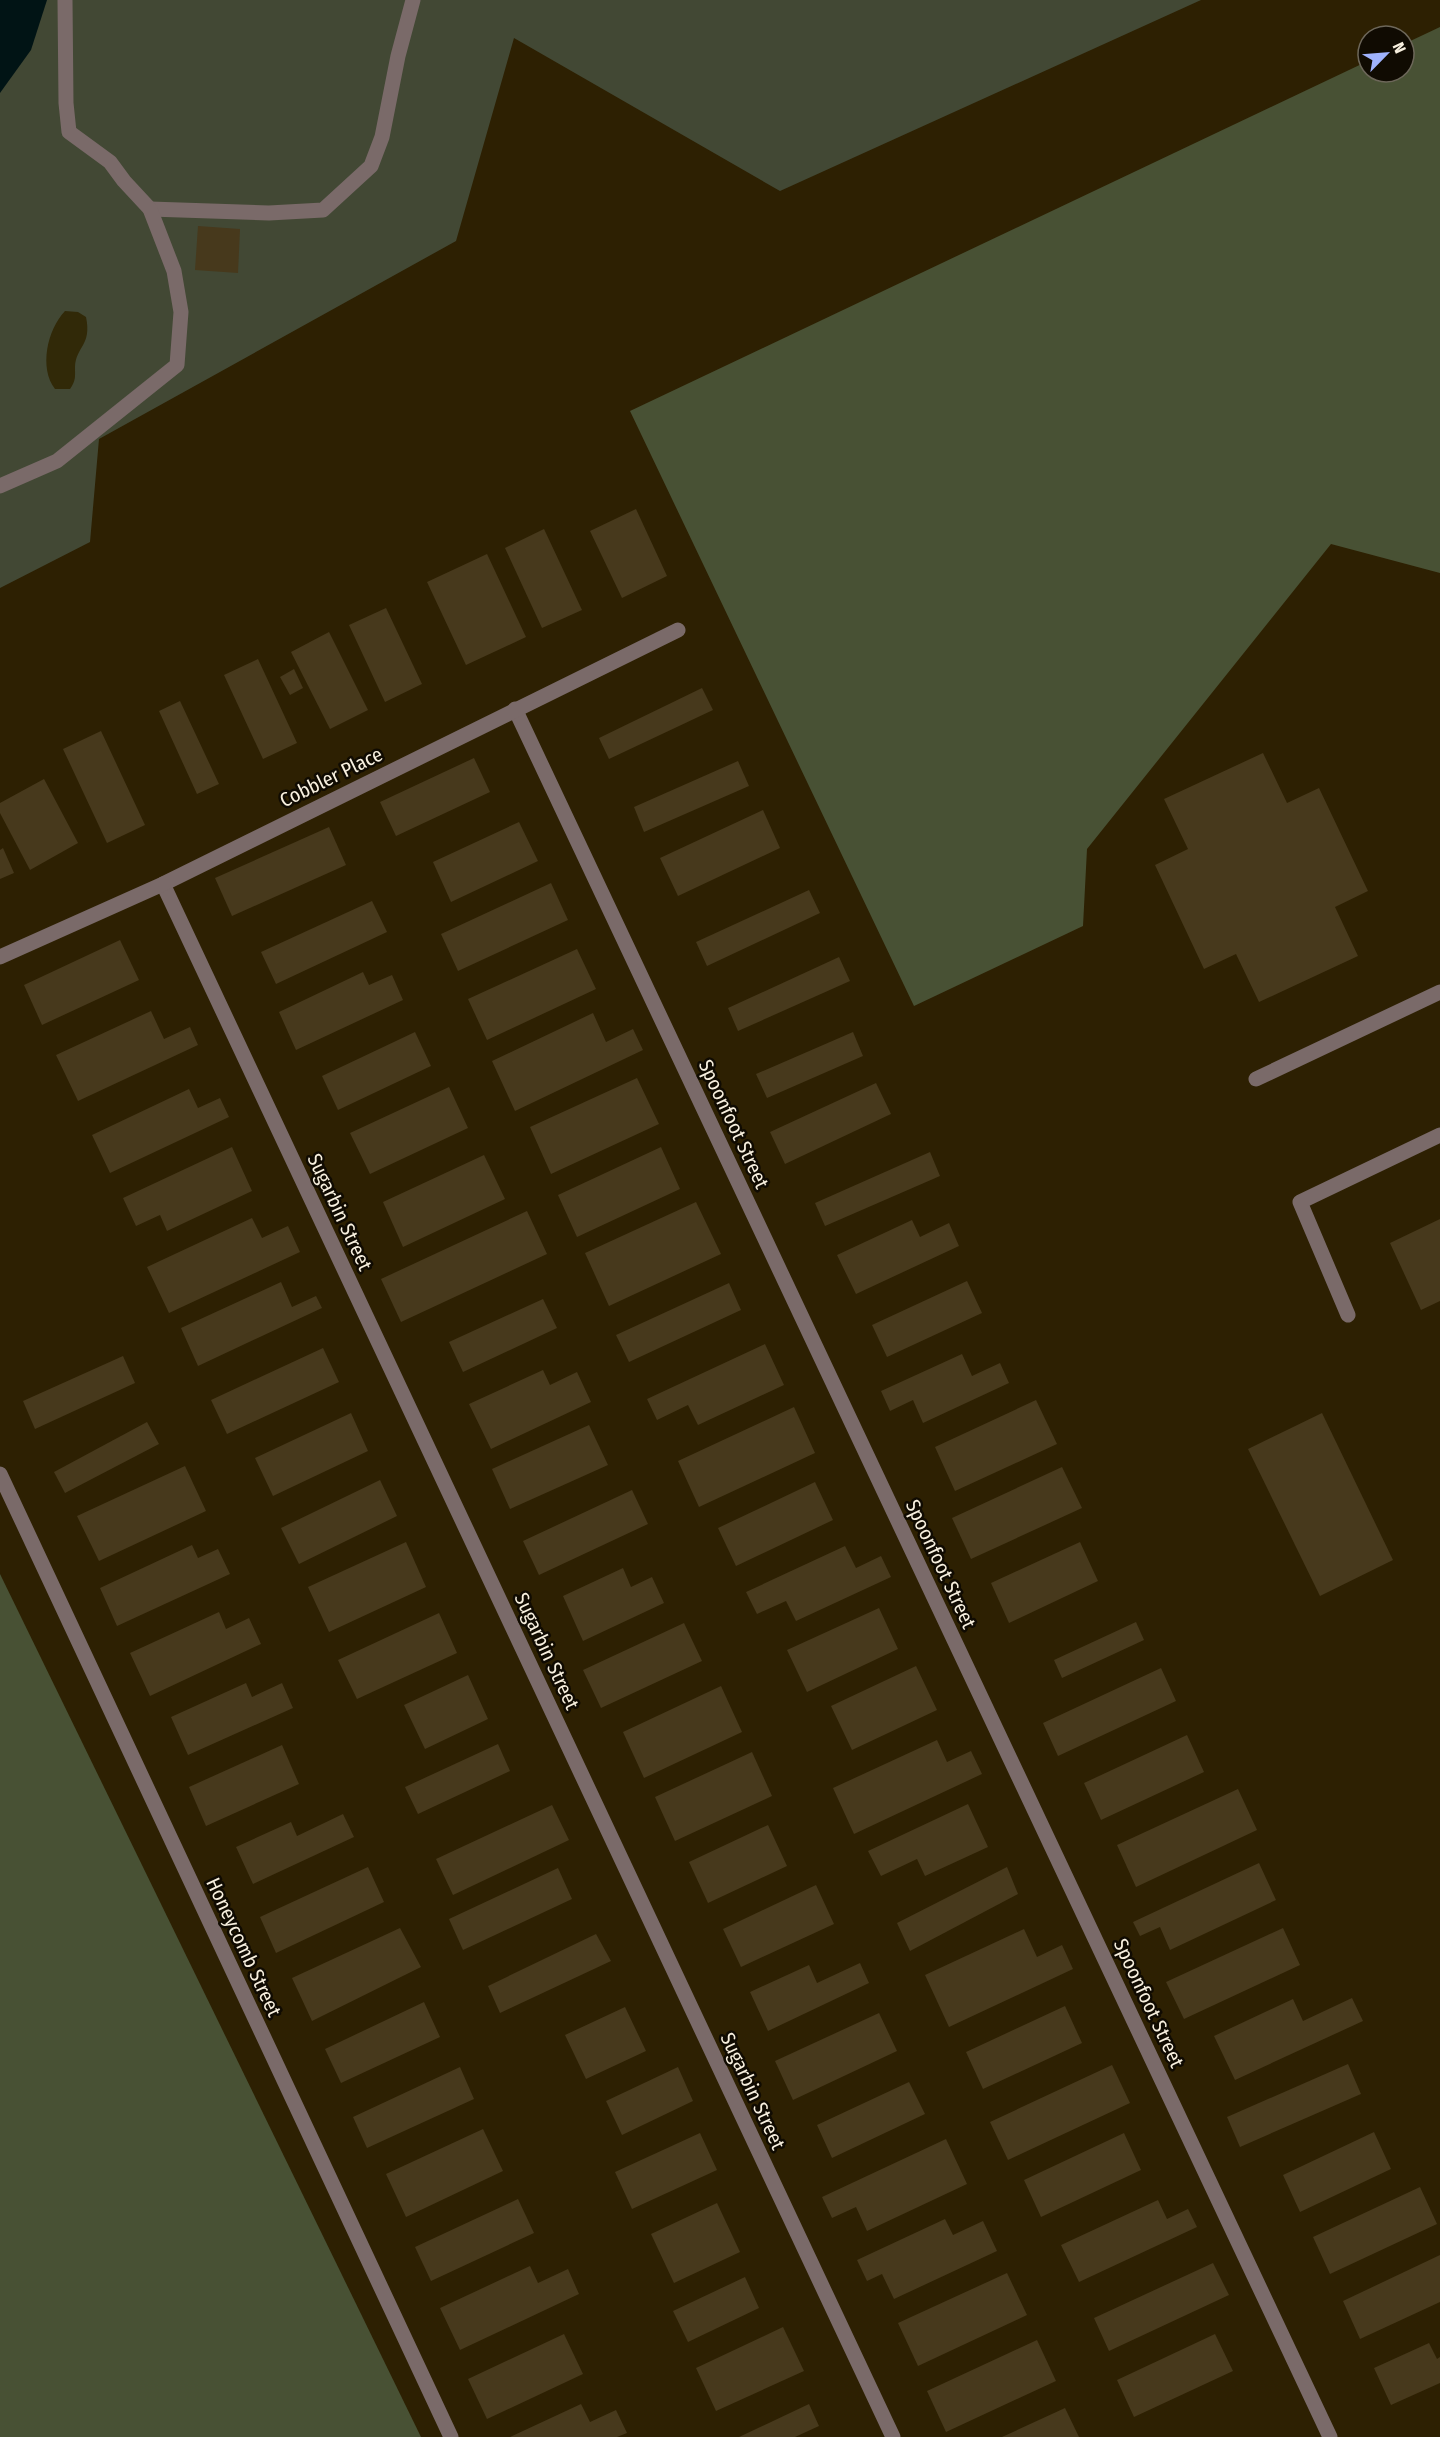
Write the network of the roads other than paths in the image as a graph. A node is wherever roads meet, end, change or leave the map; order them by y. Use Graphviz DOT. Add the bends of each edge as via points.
graph roads {
  1 [pos="66,0"];
  2 [pos="413,0"];
  3 [pos="150,209"];
  4 [pos="0,486"];
  5 [pos="678,630"];
  6 [pos="515,709"];
  7 [pos="163,884"];
  8 [pos="0,957"];
  9 [pos="1440,992"];
  10 [pos="1257,1079"];
  11 [pos="1440,1135"];
  12 [pos="1348,1316"];
  13 [pos="0,1474"];
  14 [pos="451,2437"];
  15 [pos="893,2437"];
  16 [pos="1330,2437"];
  1 -- 3 [label="lane" via="69,132 110,162"];
  2 -- 3 [label="lane" via="382,137 371,166 322,210 269,213"];
  3 -- 4 [label="lane" via="176,281 181,312 177,365 57,461"];
  5 -- 6 [label="lane, Cobbler Place"];
  6 -- 7 [label="lane, Cobbler Place"];
  6 -- 16 [label="lane, Spoonfoot Street"];
  7 -- 8 [label="lane, Cobbler Place"];
  7 -- 15 [label="lane, Sugarbin Street"];
  9 -- 10 [label="lane"];
  11 -- 12 [label="lane" via="1300,1202"];
  13 -- 14 [label="lane, Honeycomb Street"];
}
